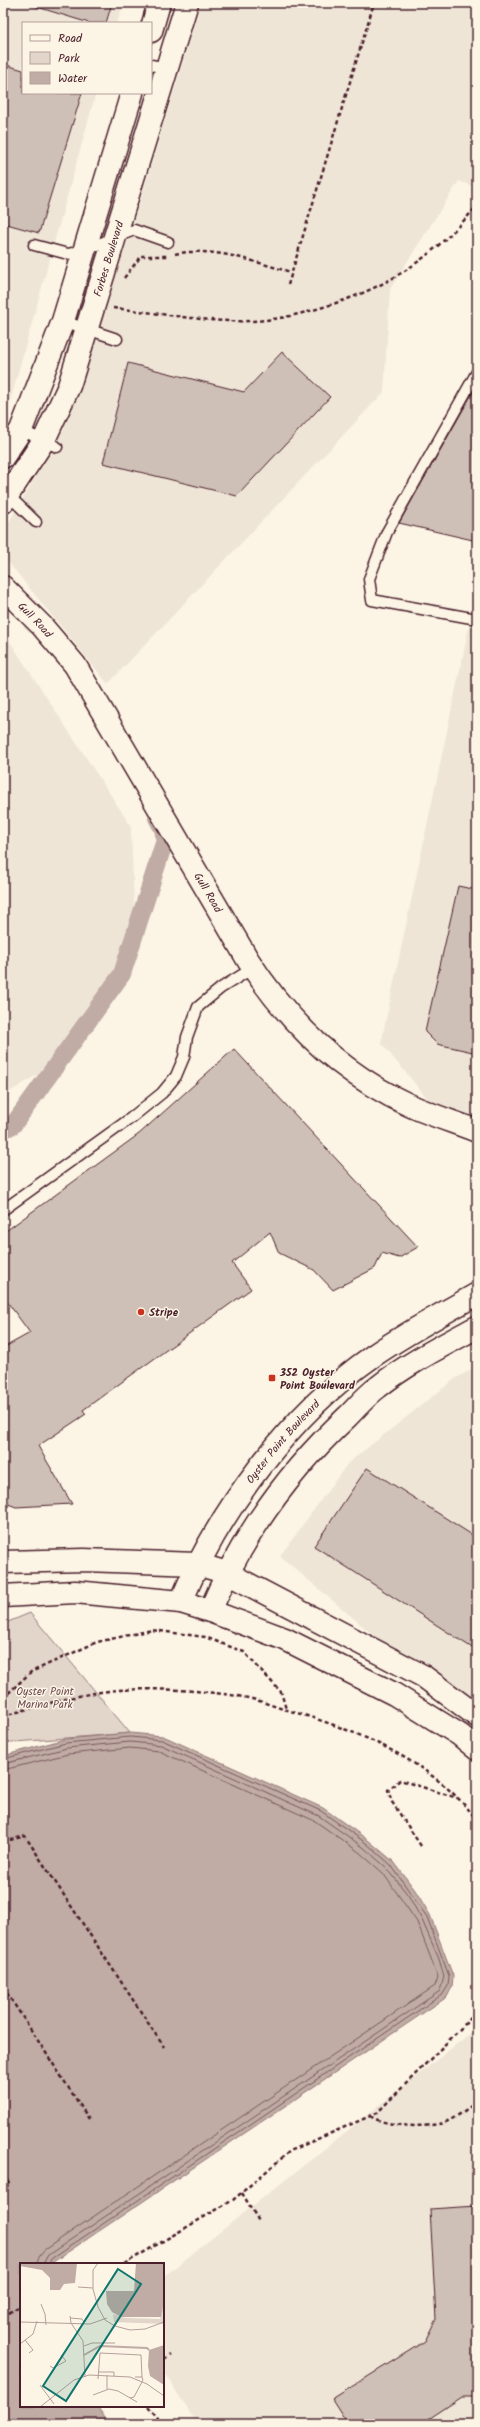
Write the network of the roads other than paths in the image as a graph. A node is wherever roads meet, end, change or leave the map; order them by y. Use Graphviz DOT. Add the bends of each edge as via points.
graph roads {
  1 [pos="159,3"];
  2 [pos="187,3"];
  3 [pos="152,28"];
  4 [pos="159,67"];
  5 [pos="132,94"];
  6 [pos="152,94"];
  7 [pos="152,94"];
  8 [pos="114,238"];
  9 [pos="168,242"];
  10 [pos="34,245"];
  11 [pos="84,250"];
  12 [pos="63,322"];
  13 [pos="86,330"];
  14 [pos="117,339"];
  15 [pos="477,372"];
  16 [pos="21,430"];
  17 [pos="50,443"];
  18 [pos="3,457"];
  19 [pos="6,499"];
  20 [pos="36,522"];
  21 [pos="3,587"];
  22 [pos="477,619"];
  23 [pos="253,968"];
  24 [pos="477,1131"];
  25 [pos="3,1210"];
  26 [pos="477,1294"];
  27 [pos="477,1326"];
  28 [pos="3,1562"];
  29 [pos="197,1564"];
  30 [pos="227,1573"];
  31 [pos="3,1596"];
  32 [pos="182,1602"];
  33 [pos="210,1611"];
  34 [pos="477,1716"];
  35 [pos="474,1741"];
  1 -- 3 [label="street"];
  2 -- 4 [label="street, Forbes Boulevard"];
  4 -- 7 [label="street, Forbes Boulevard"];
  5 -- 11 [label="street"];
  6 -- 8 [label="street, Forbes Boulevard"];
  8 -- 9 [label="lane" via="134,230"];
  8 -- 11 [label="lane"];
  8 -- 13 [label="street, Forbes Boulevard"];
  10 -- 11 [label="lane" via="68,254"];
  11 -- 12 [label="street"];
  12 -- 13 [label="lane"];
  12 -- 16 [label="street"];
  13 -- 14 [label="lane"];
  13 -- 17 [label="street, Forbes Boulevard"];
  15 -- 22 [label="lane" via="387,532 368,579 372,600"];
  16 -- 17 [label="lane"];
  16 -- 18 [label="street"];
  17 -- 19 [label="street, Forbes Boulevard"];
  19 -- 20 [label="lane"];
  21 -- 23 [label="street, Gull Road" via="42,626 75,665"];
  23 -- 24 [label="street, Gull Road" via="290,1017 346,1068 408,1104"];
  23 -- 25 [label="lane" via="217,991 198,1007 179,1070 162,1093"];
  26 -- 29 [label="street, Oyster Point Boulevard" via="372,1357 326,1395 277,1445 250,1478"];
  27 -- 30 [label="street" via="435,1349 378,1387 328,1435 298,1467 269,1504"];
  28 -- 29 [label="street" via="84,1560"];
  29 -- 30 [label="street"];
  29 -- 32 [label="street, Oyster Point Boulevard"];
  30 -- 33 [label="street"];
  30 -- 34 [label="street" via="423,1676"];
  31 -- 32 [label="street" via="75,1592"];
  32 -- 33 [label="street"];
  33 -- 35 [label="street" via="285,1639 400,1697"];
}
